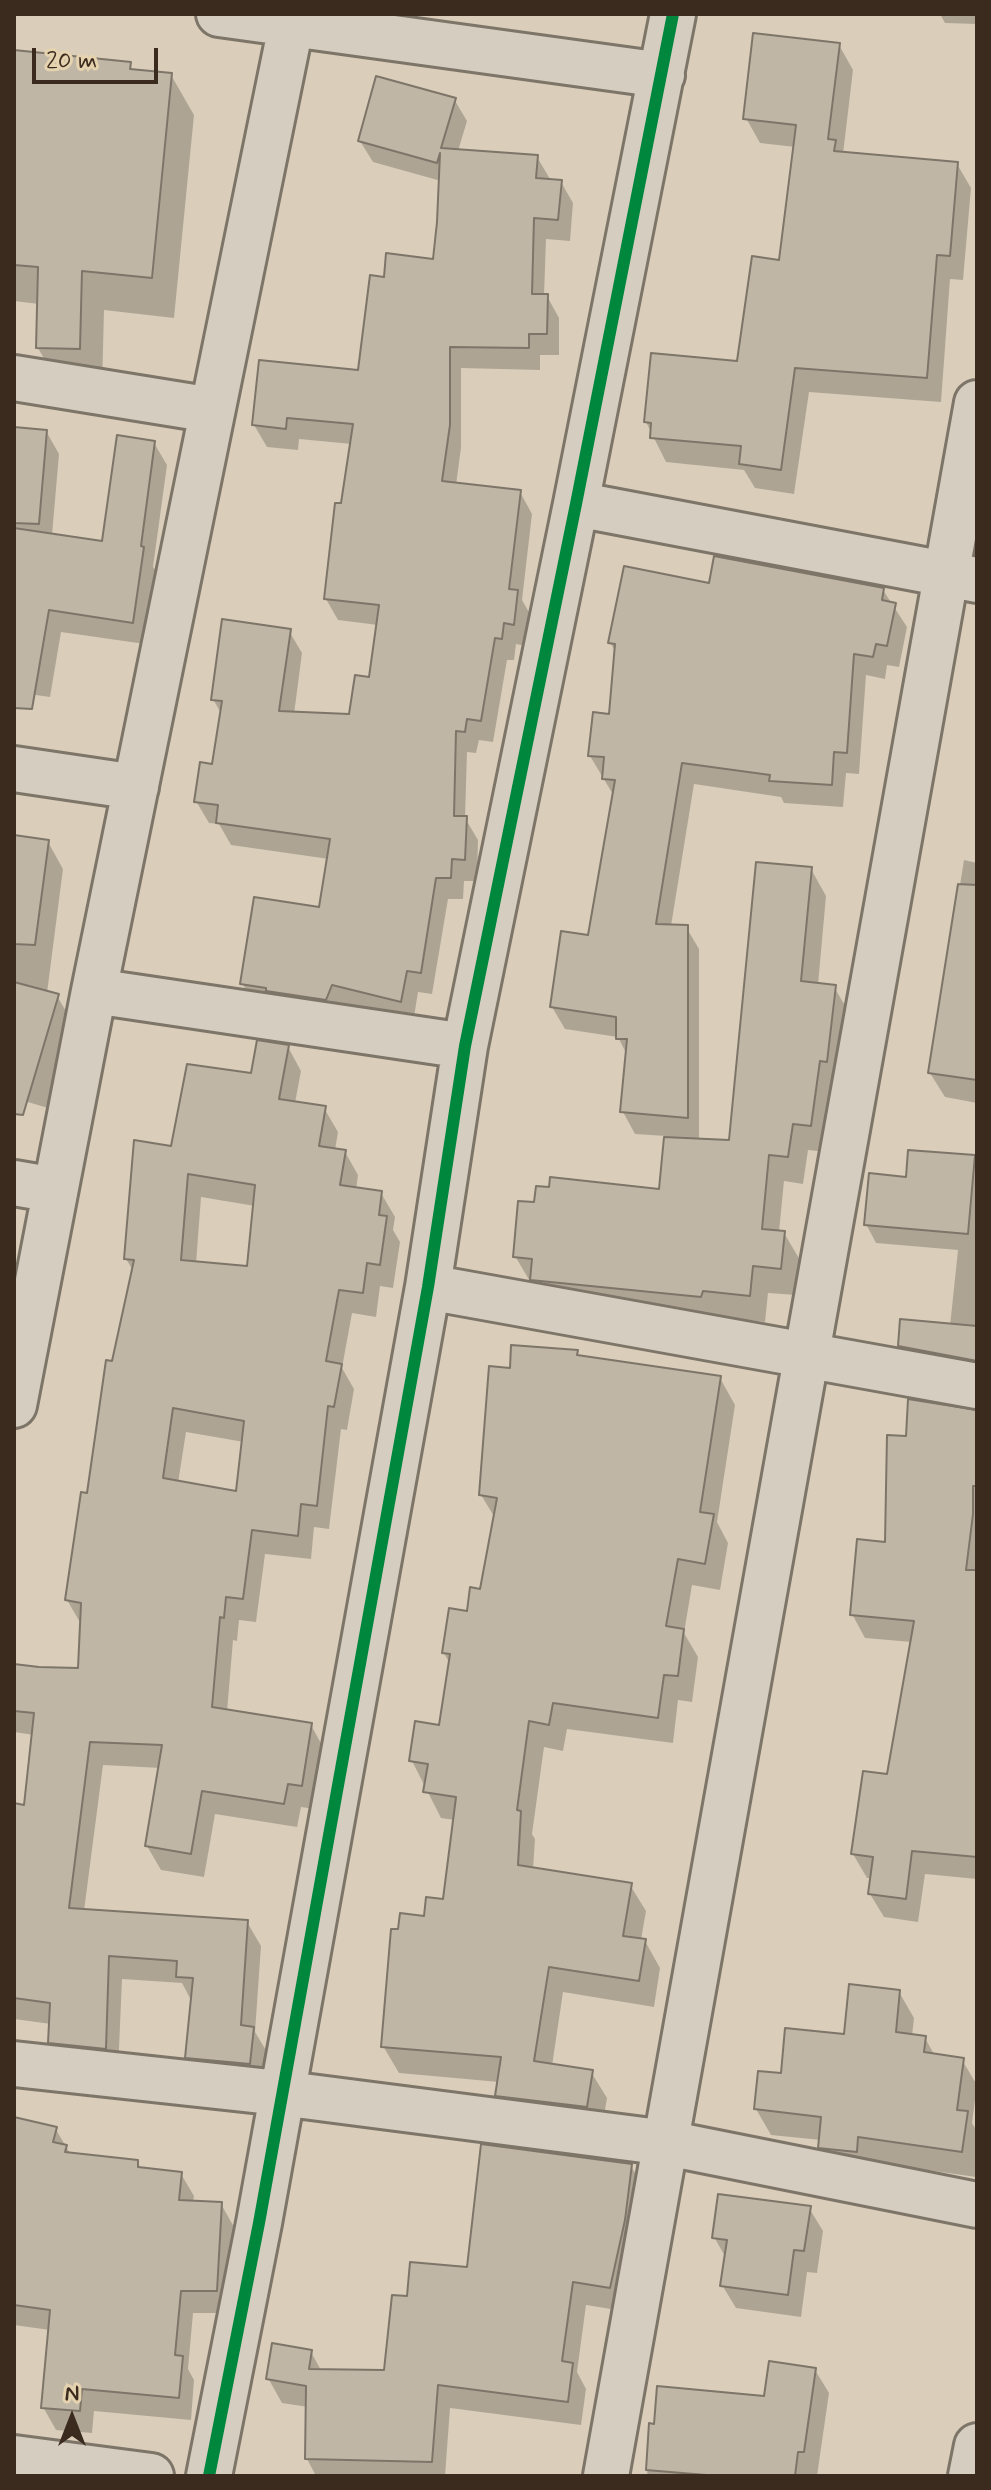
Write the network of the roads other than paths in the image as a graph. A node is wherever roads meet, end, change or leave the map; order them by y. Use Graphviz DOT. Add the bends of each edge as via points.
graph roads {
  1 [pos="219,14"];
  2 [pos="673,14"];
  3 [pos="291,26"];
  4 [pos="662,75"];
  5 [pos="14,378"];
  6 [pos="977,403"];
  7 [pos="212,410"];
  8 [pos="576,504"];
  9 [pos="961,577"];
  10 [pos="14,769"];
  11 [pos="136,787"];
  12 [pos="94,991"];
  13 [pos="465,1046"];
  14 [pos="34,1187"];
  15 [pos="428,1287"];
  16 [pos="808,1355"];
  17 [pos="977,1386"];
  18 [pos="14,1405"];
  19 [pos="14,2064"];
  20 [pos="280,2093"];
  21 [pos="667,2143"];
  22 [pos="977,2205"];
  23 [pos="977,2446"];
  24 [pos="14,2458"];
  25 [pos="151,2476"];
  26 [pos="209,2476"];
  27 [pos="606,2476"];
  28 [pos="971,2476"];
  1 -- 3 [label="street"];
  2 -- 4 [label="street"];
  3 -- 4 [label="street"];
  3 -- 7 [label="street"];
  4 -- 8 [label="street"];
  5 -- 7 [label="street"];
  6 -- 9 [label="street"];
  7 -- 11 [label="street"];
  8 -- 9 [label="street"];
  8 -- 13 [label="street"];
  9 -- 16 [label="street"];
  10 -- 11 [label="street"];
  11 -- 12 [label="street"];
  12 -- 13 [label="street"];
  12 -- 14 [label="street"];
  13 -- 15 [label="street"];
  14 -- 18 [label="street"];
  15 -- 16 [label="street"];
  15 -- 20 [label="street"];
  16 -- 17 [label="street"];
  16 -- 21 [label="street"];
  19 -- 20 [label="street"];
  20 -- 21 [label="street"];
  20 -- 26 [label="street"];
  21 -- 22 [label="street"];
  21 -- 27 [label="street"];
  23 -- 28 [label="street"];
  24 -- 25 [label="street"];
}
